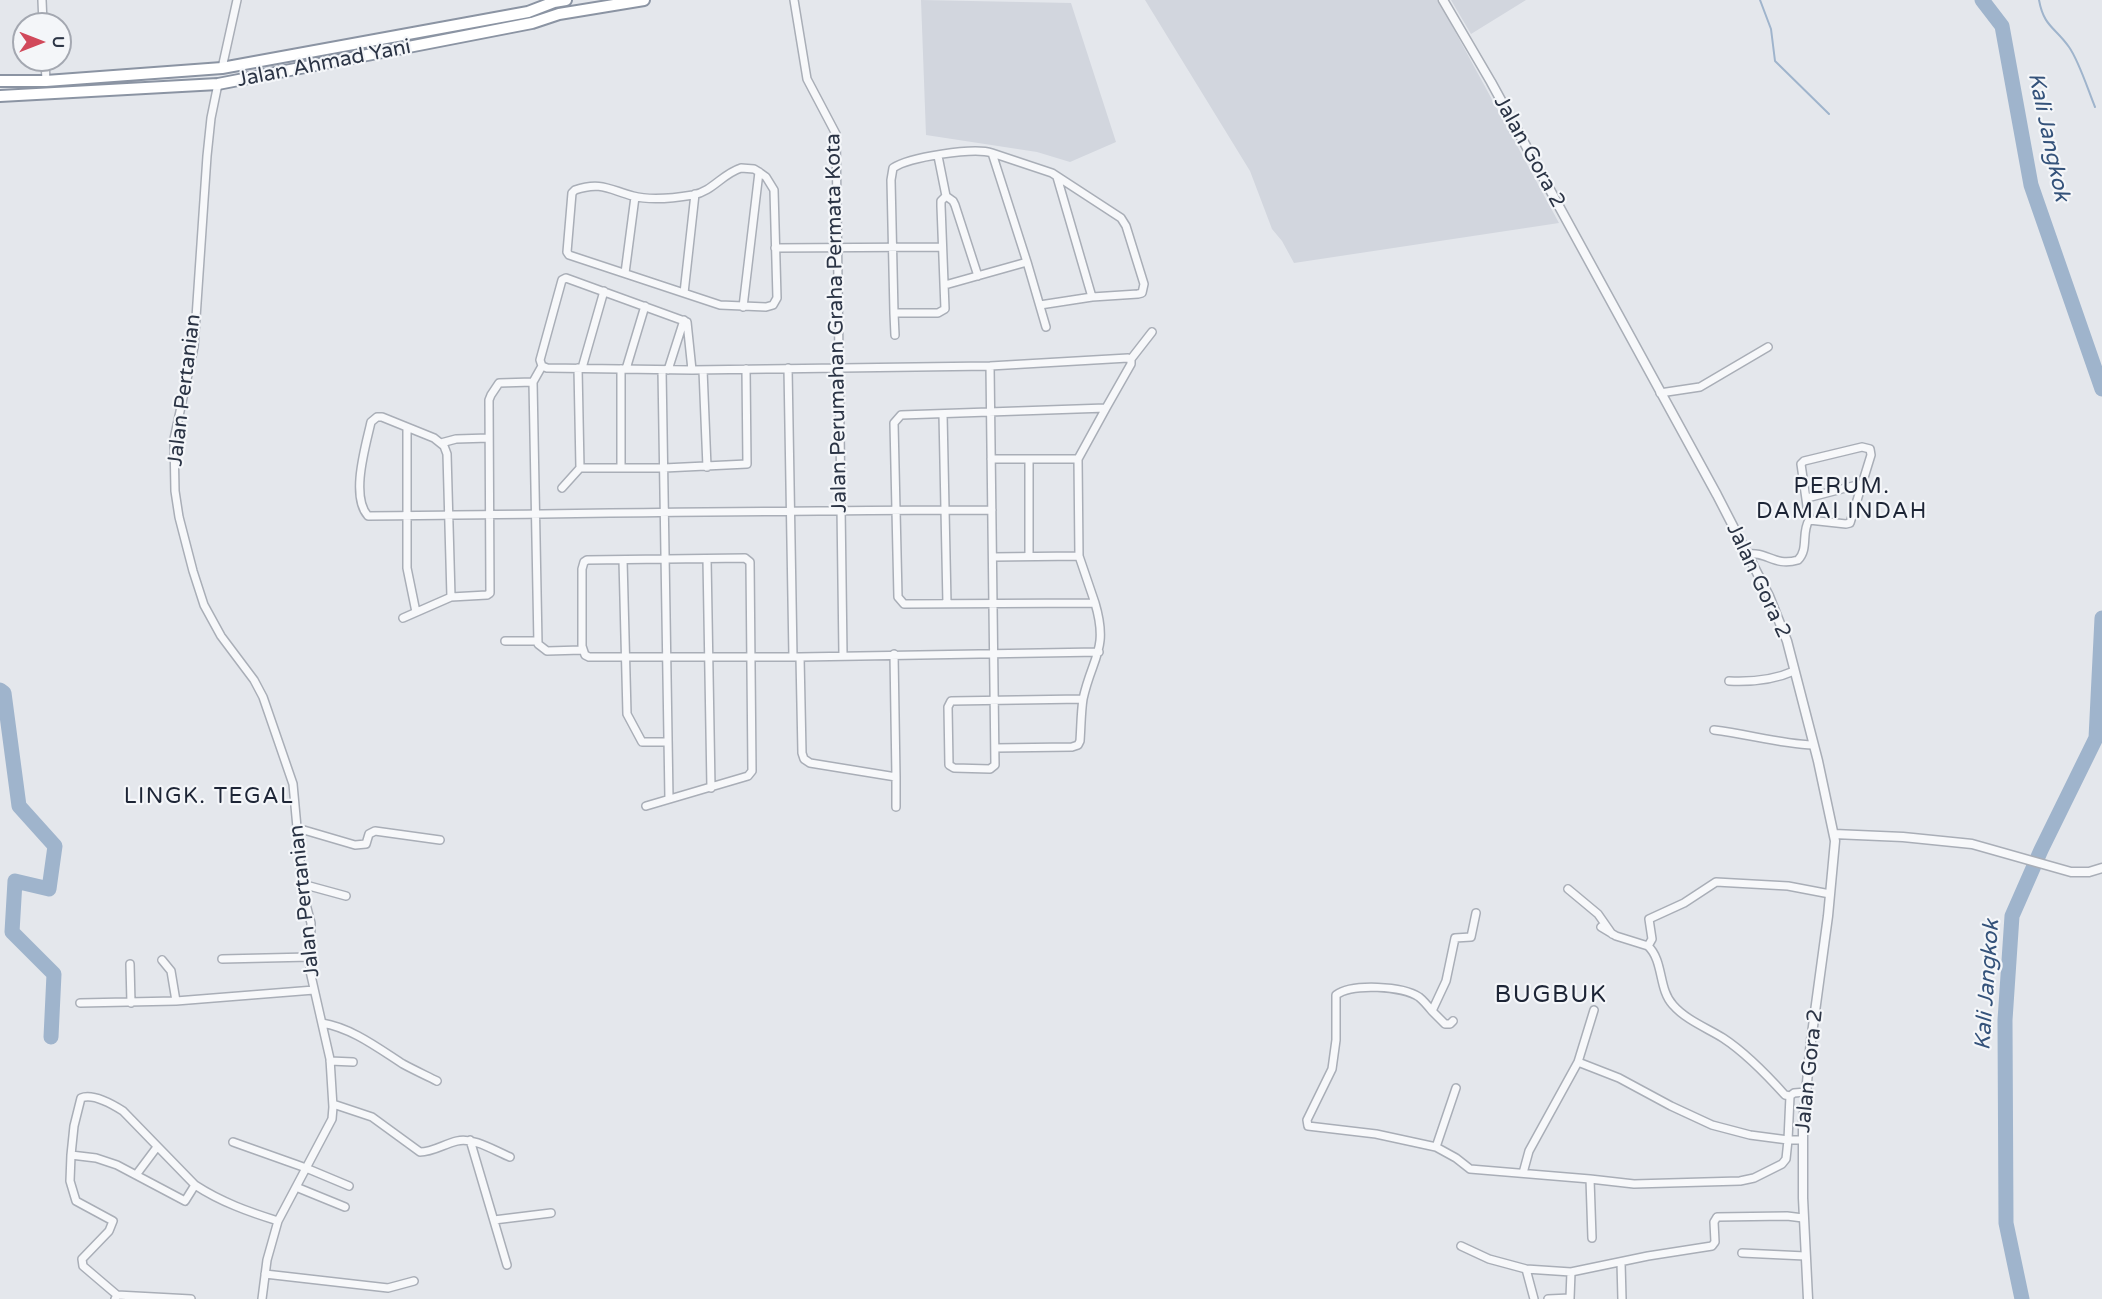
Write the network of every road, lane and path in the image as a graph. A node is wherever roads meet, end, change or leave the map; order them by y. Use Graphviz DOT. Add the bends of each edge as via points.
graph roads {
  1 [pos="237,0"];
  2 [pos="566,0"];
  3 [pos="644,0"];
  4 [pos="794,0"];
  5 [pos="1443,0"];
  6 [pos="531,12"];
  7 [pos="222,68"];
  8 [pos="45,72"];
  9 [pos="0,81"];
  10 [pos="45,81"];
  11 [pos="218,84"];
  12 [pos="0,96"];
  13 [pos="992,153"];
  14 [pos="938,156"];
  15 [pos="759,172"];
  16 [pos="1058,177"];
  17 [pos="695,194"];
  18 [pos="634,196"];
  19 [pos="946,196"];
  20 [pos="941,247"];
  21 [pos="776,248"];
  22 [pos="838,248"];
  23 [pos="893,248"];
  24 [pos="1027,262"];
  25 [pos="625,273"];
  26 [pos="978,276"];
  27 [pos="945,285"];
  28 [pos="604,291"];
  29 [pos="684,293"];
  30 [pos="1092,297"];
  31 [pos="1040,304"];
  32 [pos="645,306"];
  33 [pos="744,307"];
  34 [pos="894,313"];
  35 [pos="684,320"];
  36 [pos="1046,327"];
  37 [pos="1152,332"];
  38 [pos="895,335"];
  39 [pos="1768,347"];
  40 [pos="1131,360"];
  41 [pos="542,366"];
  42 [pos="990,366"];
  43 [pos="839,367"];
  44 [pos="580,368"];
  45 [pos="788,368"];
  46 [pos="623,369"];
  47 [pos="746,369"];
  48 [pos="665,370"];
  49 [pos="692,370"];
  50 [pos="703,370"];
  51 [pos="533,382"];
  52 [pos="1660,393"];
  53 [pos="1106,408"];
  54 [pos="990,413"];
  55 [pos="943,414"];
  56 [pos="407,428"];
  57 [pos="489,438"];
  58 [pos="441,443"];
  59 [pos="991,459"];
  60 [pos="1078,459"];
  61 [pos="1029,460"];
  62 [pos="707,467"];
  63 [pos="580,468"];
  64 [pos="621,468"];
  65 [pos="664,468"];
  66 [pos="1861,484"];
  67 [pos="561,488"];
  68 [pos="1807,498"];
  69 [pos="790,510"];
  70 [pos="841,510"];
  71 [pos="896,510"];
  72 [pos="945,510"];
  73 [pos="992,510"];
  74 [pos="664,514"];
  75 [pos="407,515"];
  76 [pos="449,515"];
  77 [pos="490,515"];
  78 [pos="536,515"];
  79 [pos="1809,520"];
  80 [pos="1747,554"];
  81 [pos="1029,556"];
  82 [pos="1079,556"];
  83 [pos="993,557"];
  84 [pos="707,559"];
  85 [pos="623,560"];
  86 [pos="665,560"];
  87 [pos="451,597"];
  88 [pos="1095,603"];
  89 [pos="947,604"];
  90 [pos="993,604"];
  91 [pos="417,612"];
  92 [pos="403,618"];
  93 [pos="538,640"];
  94 [pos="505,641"];
  95 [pos="582,650"];
  96 [pos="994,652"];
  97 [pos="1099,652"];
  98 [pos="843,654"];
  99 [pos="894,654"];
  100 [pos="667,656"];
  101 [pos="709,656"];
  102 [pos="625,657"];
  103 [pos="751,657"];
  104 [pos="796,657"];
  105 [pos="1794,671"];
  106 [pos="1729,681"];
  107 [pos="1083,699"];
  108 [pos="994,701"];
  109 [pos="1714,730"];
  110 [pos="668,742"];
  111 [pos="1813,745"];
  112 [pos="995,748"];
  113 [pos="896,777"];
  114 [pos="711,788"];
  115 [pos="669,799"];
  116 [pos="646,806"];
  117 [pos="896,807"];
  118 [pos="297,828"];
  119 [pos="1834,834"];
  120 [pos="440,840"];
  121 [pos="2102,868"];
  122 [pos="302,884"];
  123 [pos="1568,889"];
  124 [pos="1830,894"];
  125 [pos="346,896"];
  126 [pos="1476,913"];
  127 [pos="1601,927"];
  128 [pos="1612,934"];
  129 [pos="1648,946"];
  130 [pos="310,957"];
  131 [pos="222,959"];
  132 [pos="162,960"];
  133 [pos="130,964"];
  134 [pos="314,990"];
  135 [pos="176,1001"];
  136 [pos="80,1003"];
  137 [pos="131,1003"];
  138 [pos="1594,1010"];
  139 [pos="1432,1011"];
  140 [pos="1453,1021"];
  141 [pos="322,1023"];
  142 [pos="330,1061"];
  143 [pos="353,1062"];
  144 [pos="1578,1062"];
  145 [pos="436,1081"];
  146 [pos="1456,1088"];
  147 [pos="1806,1092"];
  148 [pos="1790,1096"];
  149 [pos="333,1104"];
  150 [pos="470,1140"];
  151 [pos="1788,1140"];
  152 [pos="1803,1140"];
  153 [pos="232,1142"];
  154 [pos="158,1147"];
  155 [pos="1436,1147"];
  156 [pos="71,1155"];
  157 [pos="510,1157"];
  158 [pos="306,1168"];
  159 [pos="1523,1173"];
  160 [pos="136,1175"];
  161 [pos="1590,1179"];
  162 [pos="195,1185"];
  163 [pos="348,1186"];
  164 [pos="296,1187"];
  165 [pos="345,1208"];
  166 [pos="551,1213"];
  167 [pos="1803,1218"];
  168 [pos="494,1220"];
  169 [pos="278,1221"];
  170 [pos="1592,1238"];
  171 [pos="1461,1246"];
  172 [pos="1742,1253"];
  173 [pos="1805,1256"];
  174 [pos="1621,1262"];
  175 [pos="507,1266"];
  176 [pos="1526,1269"];
  177 [pos="1571,1272"];
  178 [pos="265,1274"];
  179 [pos="414,1281"];
  180 [pos="116,1297"];
  181 [pos="191,1299"];
  182 [pos="262,1299"];
  183 [pos="1534,1299"];
  184 [pos="1548,1299"];
  185 [pos="1622,1299"];
  186 [pos="1808,1299"];
  1 -- 7 [label="street"];
  2 -- 6 [label="highway"];
  3 -- 6 [label="highway, Jalan Ahmad Yani" via="559,14"];
  4 -- 22 [label="street, Jalan Perumahan Graha Permata Kota" via="807,80 835,129"];
  5 -- 52 [label="street, Jalan Gora 2"];
  6 -- 7 [label="highway"];
  6 -- 11 [label="highway, Jalan Ahmad Yani"];
  7 -- 10 [label="highway"];
  8 -- 10 [label="street"];
  9 -- 10 [label="highway"];
  11 -- 12 [label="highway, Jalan Ahmad Yani"];
  11 -- 118 [label="street, Jalan Pertanian" via="207,156 194,353 174,439 175,491 204,605 267,706 293,784"];
  13 -- 14 [label="street" via="968,151"];
  13 -- 16 [label="street"];
  13 -- 24 [label="street"];
  14 -- 19 [label="street"];
  14 -- 23 [label="street" via="893,168"];
  15 -- 17 [label="street" via="741,168 730,171 708,190"];
  15 -- 21 [label="street" via="775,194"];
  15 -- 33 [label="street"];
  16 -- 30 [label="street"];
  16 -- 30 [label="street" via="1124,221 1144,284 1142,293"];
  17 -- 18 [label="street"];
  17 -- 29 [label="street"];
  18 -- 25 [label="street"];
  18 -- 25 [label="street" via="603,186 578,189 572,194 569,255"];
  19 -- 20 [label="street" via="941,201"];
  19 -- 26 [label="street" via="953,201"];
  20 -- 23 [label="street"];
  20 -- 27 [label="street"];
  21 -- 22 [label="street"];
  21 -- 33 [label="street" via="775,303"];
  22 -- 23 [label="street"];
  22 -- 43 [label="street, Jalan Perumahan Graha Permata Kota"];
  23 -- 34 [label="street"];
  24 -- 26 [label="street"];
  24 -- 31 [label="street"];
  25 -- 29 [label="street"];
  26 -- 27 [label="street"];
  27 -- 34 [label="street" via="942,312"];
  28 -- 32 [label="street"];
  28 -- 41 [label="street" via="562,280 540,360"];
  28 -- 44 [label="street"];
  29 -- 33 [label="street" via="720,305"];
  30 -- 31 [label="street"];
  31 -- 36 [label="street"];
  32 -- 35 [label="street"];
  32 -- 46 [label="street"];
  34 -- 38 [label="street"];
  35 -- 48 [label="street"];
  35 -- 49 [label="street" via="689,327"];
  37 -- 40 [label="street"];
  39 -- 52 [label="street" via="1698,388"];
  40 -- 42 [label="street"];
  40 -- 53 [label="street"];
  41 -- 44 [label="street"];
  41 -- 51 [label="street"];
  42 -- 43 [label="street"];
  42 -- 54 [label="street"];
  43 -- 45 [label="street"];
  43 -- 70 [label="street, Jalan Perumahan Graha Permata Kota"];
  44 -- 46 [label="street"];
  44 -- 63 [label="street"];
  45 -- 47 [label="street"];
  45 -- 69 [label="street"];
  46 -- 48 [label="street"];
  46 -- 64 [label="street"];
  47 -- 50 [label="street"];
  47 -- 62 [label="street" via="747,464"];
  48 -- 49 [label="street"];
  48 -- 65 [label="street"];
  49 -- 50 [label="street"];
  50 -- 62 [label="street"];
  51 -- 57 [label="street" via="503,382 496,386 489,400"];
  51 -- 78 [label="street"];
  52 -- 80 [label="street, Jalan Gora 2"];
  53 -- 54 [label="street"];
  53 -- 60 [label="street"];
  54 -- 55 [label="street"];
  54 -- 59 [label="street"];
  55 -- 71 [label="street" via="901,415 894,423"];
  55 -- 72 [label="street"];
  56 -- 58 [label="street"];
  56 -- 75 [label="street"];
  56 -- 75 [label="street" via="374,417 360,474 360,492 368,516"];
  57 -- 58 [label="street"];
  57 -- 77 [label="street"];
  58 -- 76 [label="street" via="447,454"];
  59 -- 61 [label="street"];
  59 -- 73 [label="street"];
  60 -- 61 [label="street"];
  60 -- 82 [label="street"];
  61 -- 81 [label="street"];
  62 -- 65 [label="street"];
  63 -- 64 [label="street"];
  63 -- 67 [label="street"];
  64 -- 65 [label="street"];
  65 -- 74 [label="street"];
  66 -- 68 [label="street"];
  66 -- 68 [label="street" via="1871,452 1866,448 1801,464"];
  66 -- 79 [label="street" via="1850,523"];
  68 -- 79 [label="street"];
  69 -- 70 [label="street"];
  69 -- 74 [label="street"];
  69 -- 104 [label="street"];
  70 -- 71 [label="street"];
  70 -- 98 [label="street, Jalan Perumahan Graha Permata Kota"];
  71 -- 72 [label="street"];
  71 -- 89 [label="street" via="899,600 904,604"];
  72 -- 73 [label="street"];
  72 -- 89 [label="street"];
  73 -- 83 [label="street"];
  74 -- 78 [label="street"];
  74 -- 86 [label="street"];
  75 -- 76 [label="street"];
  75 -- 91 [label="street" via="408,577"];
  76 -- 77 [label="street"];
  76 -- 87 [label="street"];
  77 -- 78 [label="street"];
  77 -- 87 [label="street" via="490,593"];
  78 -- 93 [label="street"];
  79 -- 80 [label="street" via="1804,553 1798,560 1780,562"];
  80 -- 105 [label="street, Jalan Gora 2" via="1782,624"];
  81 -- 82 [label="street"];
  81 -- 83 [label="street"];
  82 -- 88 [label="street"];
  83 -- 90 [label="street"];
  84 -- 86 [label="street"];
  84 -- 101 [label="street"];
  84 -- 103 [label="street" via="745,558 750,562"];
  85 -- 86 [label="street"];
  85 -- 95 [label="street" via="584,562"];
  85 -- 102 [label="street"];
  86 -- 100 [label="street"];
  87 -- 91 [label="street"];
  88 -- 90 [label="street"];
  88 -- 97 [label="street" via="1101,624"];
  89 -- 90 [label="street"];
  90 -- 96 [label="street"];
  91 -- 92 [label="street"];
  93 -- 94 [label="street"];
  93 -- 95 [label="street" via="544,650"];
  95 -- 102 [label="street" via="589,657"];
  96 -- 97 [label="street"];
  96 -- 99 [label="street"];
  96 -- 108 [label="street"];
  97 -- 107 [label="street"];
  98 -- 99 [label="street"];
  98 -- 104 [label="street"];
  99 -- 113 [label="street"];
  100 -- 101 [label="street"];
  100 -- 102 [label="street"];
  100 -- 110 [label="street"];
  101 -- 103 [label="street"];
  101 -- 114 [label="street"];
  102 -- 110 [label="street" via="628,718 642,742"];
  103 -- 104 [label="street"];
  103 -- 114 [label="street" via="752,771 748,776"];
  104 -- 113 [label="street" via="804,759"];
  105 -- 106 [label="street" via="1756,681"];
  105 -- 111 [label="street, Jalan Gora 2"];
  107 -- 108 [label="street"];
  107 -- 112 [label="street" via="1077,745"];
  108 -- 112 [label="street"];
  108 -- 112 [label="street" via="949,703 948,761 954,768 990,769 995,765"];
  109 -- 111 [label="street"];
  110 -- 115 [label="street"];
  111 -- 119 [label="street, Jalan Gora 2"];
  113 -- 117 [label="street"];
  114 -- 115 [label="street"];
  115 -- 116 [label="street"];
  118 -- 120 [label="street" via="355,844 366,844 369,834 375,831"];
  118 -- 122 [label="street, Jalan Pertanian"];
  119 -- 121 [label="street" via="1972,844 2079,873"];
  119 -- 124 [label="street, Jalan Gora 2"];
  122 -- 125 [label="street"];
  122 -- 130 [label="street, Jalan Pertanian" via="311,923"];
  123 -- 128 [label="street" via="1598,914"];
  124 -- 129 [label="street" via="1788,886 1716,882 1649,920 1652,939"];
  124 -- 147 [label="street, Jalan Gora 2"];
  126 -- 139 [label="street" via="1471,937 1455,938 1446,981"];
  127 -- 128 [label="street"];
  128 -- 129 [label="street"];
  129 -- 148 [label="street" via="1655,956 1665,994 1675,1008 1730,1043"];
  130 -- 131 [label="street"];
  130 -- 134 [label="street, Jalan Pertanian"];
  132 -- 135 [label="street" via="171,971"];
  133 -- 137 [label="street"];
  134 -- 135 [label="street"];
  134 -- 141 [label="street, Jalan Pertanian"];
  135 -- 137 [label="street"];
  136 -- 137 [label="street"];
  138 -- 144 [label="street"];
  139 -- 140 [label="street" via="1445,1024"];
  139 -- 155 [label="street" via="1419,997 1395,989 1338,993 1332,1069 1307,1124 1311,1128 1376,1134"];
  141 -- 142 [label="street, Jalan Pertanian"];
  141 -- 145 [label="street" via="360,1037"];
  142 -- 143 [label="street"];
  142 -- 149 [label="street, Jalan Pertanian"];
  144 -- 151 [label="street" via="1712,1125"];
  144 -- 159 [label="street" via="1530,1151"];
  146 -- 155 [label="street"];
  147 -- 148 [label="street"];
  147 -- 152 [label="street, Jalan Gora 2"];
  148 -- 151 [label="street"];
  149 -- 150 [label="street" via="372,1117 420,1152"];
  149 -- 158 [label="street, Jalan Pertanian" via="332,1119"];
  150 -- 157 [label="street"];
  150 -- 168 [label="street"];
  151 -- 152 [label="street"];
  151 -- 161 [label="street" via="1782,1164 1749,1179 1634,1184"];
  152 -- 167 [label="street, Jalan Gora 2"];
  153 -- 158 [label="street"];
  154 -- 156 [label="street" via="123,1111 87,1096 79,1101"];
  154 -- 160 [label="street"];
  154 -- 162 [label="street"];
  155 -- 159 [label="street" via="1470,1169"];
  156 -- 160 [label="street" via="111,1163"];
  156 -- 180 [label="street" via="70,1180 76,1201 114,1221 82,1259 83,1266"];
  158 -- 163 [label="street"];
  158 -- 164 [label="street, Jalan Pertanian"];
  159 -- 161 [label="street"];
  160 -- 162 [label="street" via="185,1201"];
  161 -- 170 [label="street"];
  162 -- 169 [label="street" via="222,1200"];
  164 -- 165 [label="street"];
  164 -- 169 [label="street, Jalan Pertanian"];
  166 -- 168 [label="street"];
  167 -- 173 [label="street, Jalan Gora 2"];
  167 -- 174 [label="street" via="1717,1217 1713,1245"];
  168 -- 175 [label="street"];
  169 -- 178 [label="street, Jalan Pertanian"];
  171 -- 176 [label="street"];
  172 -- 173 [label="street"];
  173 -- 186 [label="street, Jalan Gora 2"];
  174 -- 177 [label="street"];
  174 -- 185 [label="street"];
  176 -- 177 [label="street"];
  176 -- 183 [label="street"];
  177 -- 184 [label="street" via="1570,1298"];
  178 -- 179 [label="street" via="388,1288"];
  178 -- 182 [label="street, Jalan Pertanian"];
  180 -- 181 [label="street"];
}
